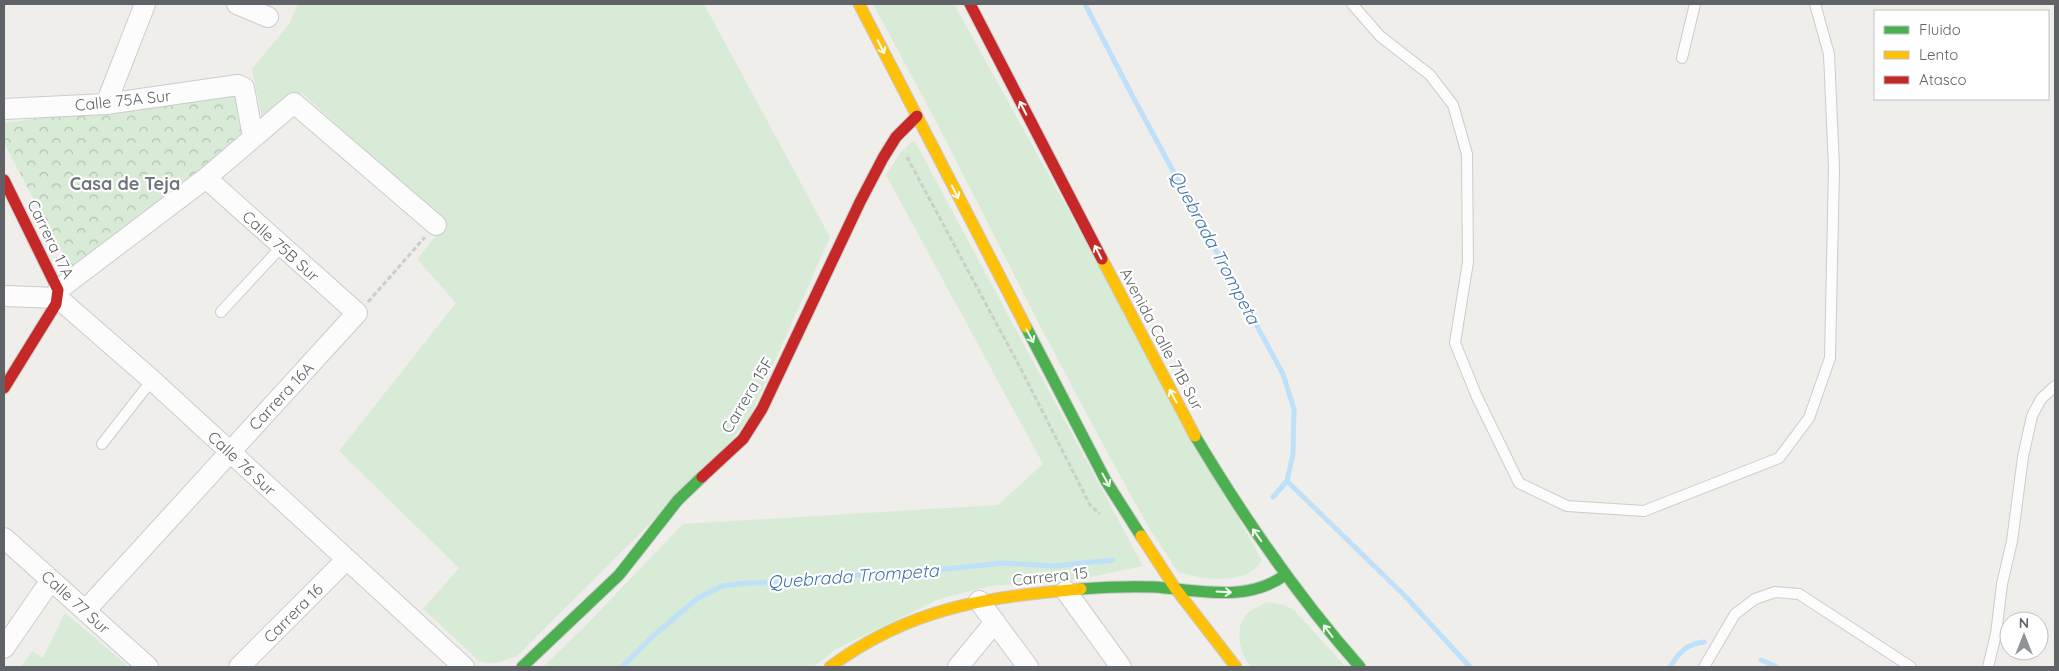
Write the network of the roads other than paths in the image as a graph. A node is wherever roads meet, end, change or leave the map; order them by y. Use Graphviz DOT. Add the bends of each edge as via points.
graph roads {
  1 [pos="145,4"];
  2 [pos="237,4"];
  3 [pos="859,4"];
  4 [pos="970,4"];
  5 [pos="1352,4"];
  6 [pos="1695,4"];
  7 [pos="1816,4"];
  8 [pos="268,17"];
  9 [pos="1682,58"];
  10 [pos="106,104"];
  11 [pos="4,109"];
  12 [pos="917,116"];
  13 [pos="253,137"];
  14 [pos="206,178"];
  15 [pos="4,180"];
  16 [pos="9,200"];
  17 [pos="436,225"];
  18 [pos="282,246"];
  19 [pos="58,294"];
  20 [pos="4,296"];
  21 [pos="221,312"];
  22 [pos="357,313"];
  23 [pos="152,380"];
  24 [pos="2055,386"];
  25 [pos="4,388"];
  26 [pos="102,444"];
  27 [pos="230,452"];
  28 [pos="4,538"];
  29 [pos="347,559"];
  30 [pos="1285,575"];
  31 [pos="51,580"];
  32 [pos="1175,588"];
  33 [pos="1066,591"];
  34 [pos="979,601"];
  35 [pos="85,611"];
  36 [pos="995,622"];
  37 [pos="4,648"];
  38 [pos="836,666"];
  39 [pos="148,667"];
  40 [pos="239,667"];
  41 [pos="464,667"];
  42 [pos="522,667"];
  43 [pos="958,667"];
  44 [pos="1028,667"];
  45 [pos="1121,667"];
  46 [pos="1236,667"];
  47 [pos="1360,667"];
  48 [pos="1704,667"];
  49 [pos="1911,667"];
  50 [pos="1988,667"];
  1 -- 10 [label="street"];
  2 -- 8 [label="street"];
  3 -- 12 [label="main road, one-way"];
  30 -- 4 [label="main road, Avenida Calle 71B Sur, one-way" via="1222,483 1184,417"];
  5 -- 7 [label="lane" via="1380,36 1430,75 1453,105 1467,154 1468,262 1455,343 1519,483 1567,506 1644,510 1779,458 1809,418 1830,358 1834,159 1829,54"];
  6 -- 9 [label="lane"];
  10 -- 11 [label="street, Calle 75A Sur"];
  10 -- 13 [label="street, Calle 75A Sur" via="241,86"];
  12 -- 32 [label="main road, one-way" via="1106,482"];
  12 -- 42 [label="main road, Carrera 15F" via="896,137 883,158 835,269 743,439 678,500 619,575"];
  13 -- 14 [label="street"];
  13 -- 17 [label="street" via="294,103"];
  14 -- 18 [label="street, Calle 75B Sur"];
  14 -- 19 [label="street"];
  15 -- 16 [label="main road, Carrera 17A"];
  16 -- 19 [label="main road, Carrera 17A"];
  18 -- 21 [label="lane"];
  18 -- 22 [label="street, Calle 75B Sur"];
  19 -- 20 [label="street"];
  19 -- 23 [label="street, Calle 76 Sur"];
  19 -- 25 [label="main road, Carrera 17A" via="56,304"];
  22 -- 27 [label="street, Carrera 16A"];
  23 -- 26 [label="lane"];
  23 -- 27 [label="street, Calle 76 Sur"];
  24 -- 50 [label="lane" via="2041,399 2032,416"];
  27 -- 29 [label="street, Calle 76 Sur"];
  27 -- 35 [label="street, Carrera 16A"];
  28 -- 31 [label="street, Calle 77 Sur"];
  29 -- 40 [label="street, Carrera 16"];
  29 -- 41 [label="street, Calle 76 Sur"];
  32 -- 30 [label="main road, Carrera 15, one-way" via="1246,592 1266,587"];
  47 -- 30 [label="main road, Avenida Calle 71B Sur, one-way"];
  31 -- 35 [label="street, Calle 77 Sur"];
  31 -- 37 [label="street"];
  32 -- 33 [label="main road, Carrera 15" via="1120,587"];
  32 -- 46 [label="main road"];
  33 -- 34 [label="main road, Carrera 15"];
  33 -- 45 [label="street"];
  34 -- 36 [label="street"];
  34 -- 38 [label="main road, Carrera 15" via="890,628 868,639"];
  35 -- 39 [label="street, Calle 77 Sur"];
  36 -- 43 [label="street"];
  36 -- 44 [label="street"];
  48 -- 49 [label="lane" via="1735,614 1754,599 1775,592 1799,594"];
}
